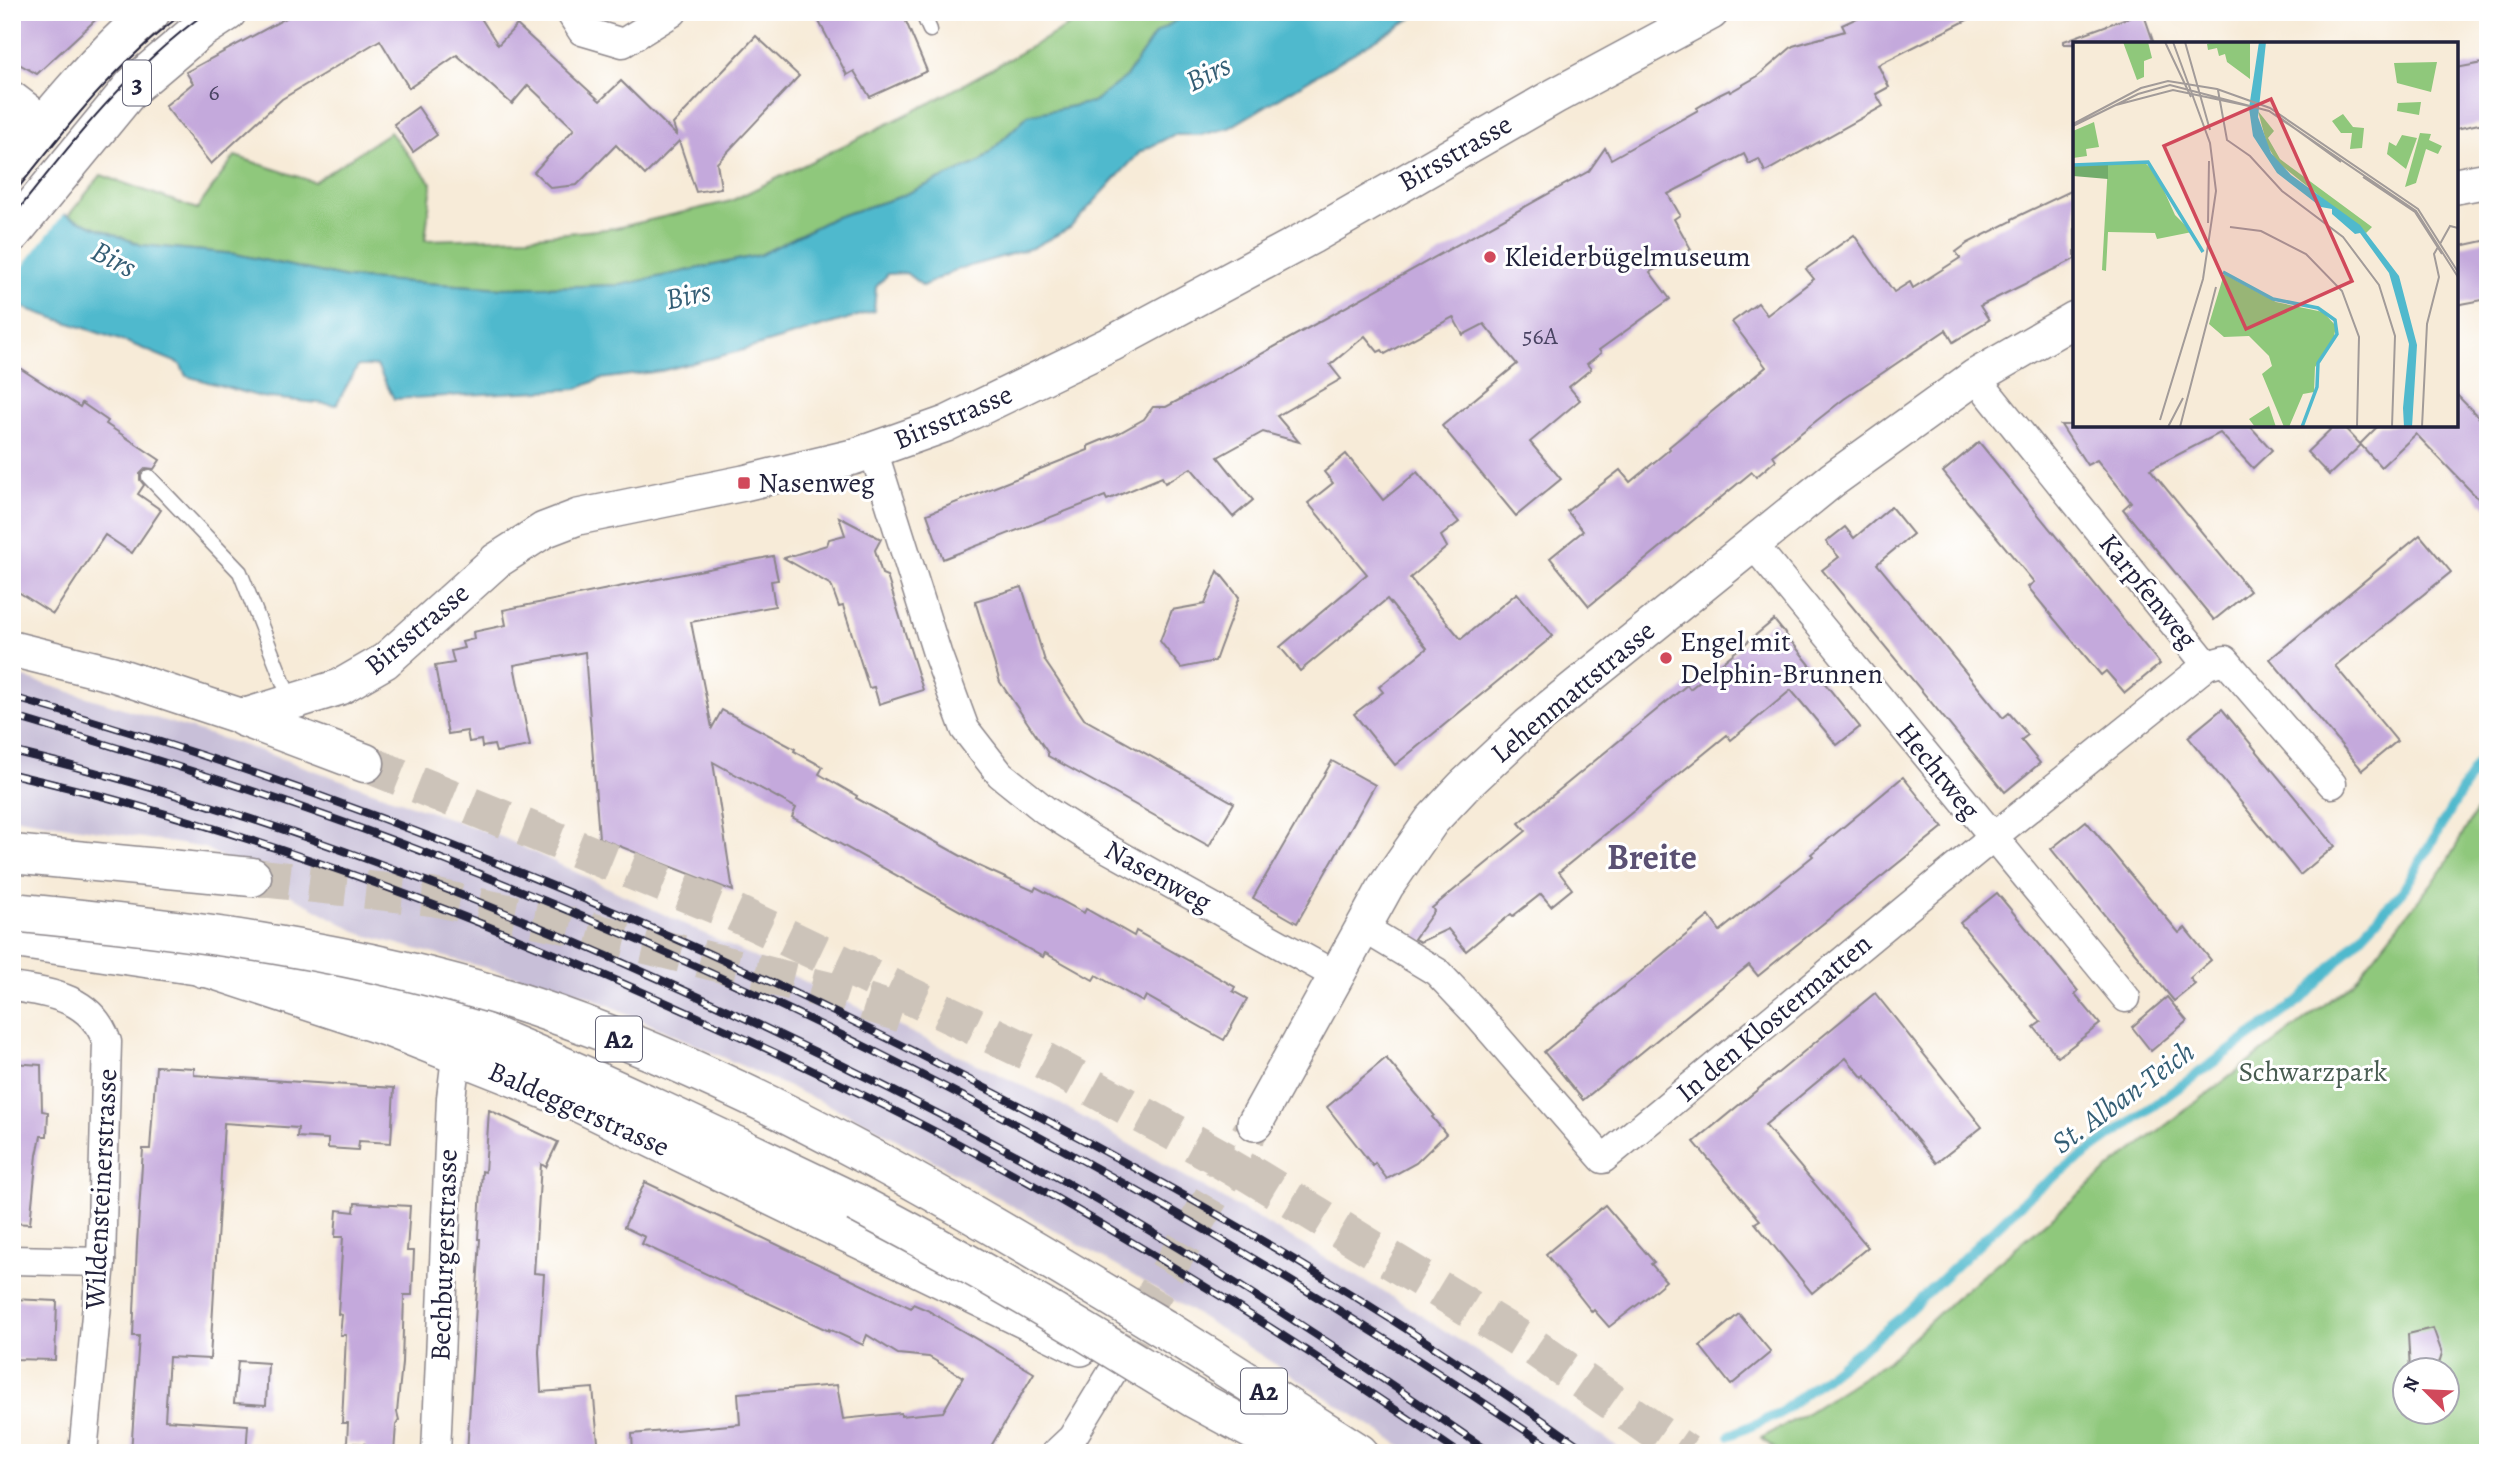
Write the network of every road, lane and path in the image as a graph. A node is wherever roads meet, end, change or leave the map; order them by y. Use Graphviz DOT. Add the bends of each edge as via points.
graph roads {
  1 [pos="151,12"];
  2 [pos="227,12"];
  3 [pos="570,12"];
  4 [pos="673,12"];
  5 [pos="922,12"];
  6 [pos="1711,12"];
  7 [pos="930,30"];
  8 [pos="12,94"];
  9 [pos="28,143"];
  10 [pos="2488,180"];
  11 [pos="2458,186"];
  12 [pos="12,233"];
  13 [pos="2073,320"];
  14 [pos="1975,377"];
  15 [pos="873,450"];
  16 [pos="149,477"];
  17 [pos="1752,543"];
  18 [pos="12,649"];
  19 [pos="2207,665"];
  20 [pos="292,703"];
  21 [pos="243,717"];
  22 [pos="365,763"];
  23 [pos="2332,784"];
  24 [pos="1993,837"];
  25 [pos="12,849"];
  26 [pos="12,855"];
  27 [pos="51,857"];
  28 [pos="251,877"];
  29 [pos="12,912"];
  30 [pos="1362,927"];
  31 [pos="12,940"];
  32 [pos="203,968"];
  33 [pos="1335,975"];
  34 [pos="12,987"];
  35 [pos="2126,998"];
  36 [pos="456,1057"];
  37 [pos="1255,1122"];
  38 [pos="12,1260"];
  39 [pos="101,1262"];
  40 [pos="1131,1367"];
  41 [pos="83,1453"];
  42 [pos="436,1453"];
  43 [pos="1056,1453"];
  44 [pos="1295,1453"];
  45 [pos="1359,1453"];
  1 -- 9 [label="main road, 3" via="101,60"];
  2 -- 12 [label="main road, 3" via="133,86"];
  3 -- 4 [label="street" via="582,31 624,43"];
  5 -- 7 [label="lane"];
  6 -- 15 [label="street, Birsstrasse" via="1111,344 946,424"];
  8 -- 9 [label="street"];
  10 -- 11 [label="street"];
  13 -- 14 [label="street, Lehenmattstrasse"];
  14 -- 17 [label="street, Lehenmattstrasse"];
  14 -- 19 [label="street, Karpfenweg"];
  15 -- 20 [label="street, Birsstrasse" via="744,483 578,517 544,530 496,561 385,661 340,687"];
  15 -- 33 [label="street, Nasenweg" via="965,729 1000,775 1094,841"];
  16 -- 20 [label="lane" via="240,572"];
  17 -- 24 [label="street, Hechtweg"];
  17 -- 30 [label="street, Lehenmattstrasse" via="1529,725 1464,786 1432,820"];
  18 -- 21 [label="street" via="113,674"];
  19 -- 23 [label="street, Karpfenweg" via="2225,660"];
  19 -- 24 [label="street, In den Klostermatten"];
  20 -- 21 [label="street, Birsstrasse"];
  21 -- 22 [label="main road"];
  24 -- 30 [label="street, In den Klostermatten" via="1603,1159 1437,972"];
  24 -- 35 [label="street, Hechtweg"];
  25 -- 27 [label="main road"];
  26 -- 27 [label="main road"];
  27 -- 28 [label="main road"];
  29 -- 45 [label="main road, A2, bridge" via="295,947 446,981 534,1007 651,1052 784,1114 1007,1234"];
  30 -- 33 [label="street, Lehenmattstrasse"];
  31 -- 32 [label="street, Baldeggerstrasse"];
  32 -- 36 [label="street, Baldeggerstrasse" via="391,1030"];
  32 -- 40 [label="main road, bridge" via="276,972 342,983 550,1060 856,1203 1055,1312"];
  33 -- 37 [label="street, Lehenmattstrasse"];
  34 -- 39 [label="street, Wildensteinerstrasse" via="40,991 88,1010 101,1025 107,1042"];
  36 -- 40 [label="street, Baldeggerstrasse" via="580,1105"];
  36 -- 42 [label="street, Bechburgerstrasse"];
  38 -- 39 [label="street"];
  39 -- 41 [label="street, Wildensteinerstrasse"];
  40 -- 43 [label="street"];
  40 -- 44 [label="main road"];
}
